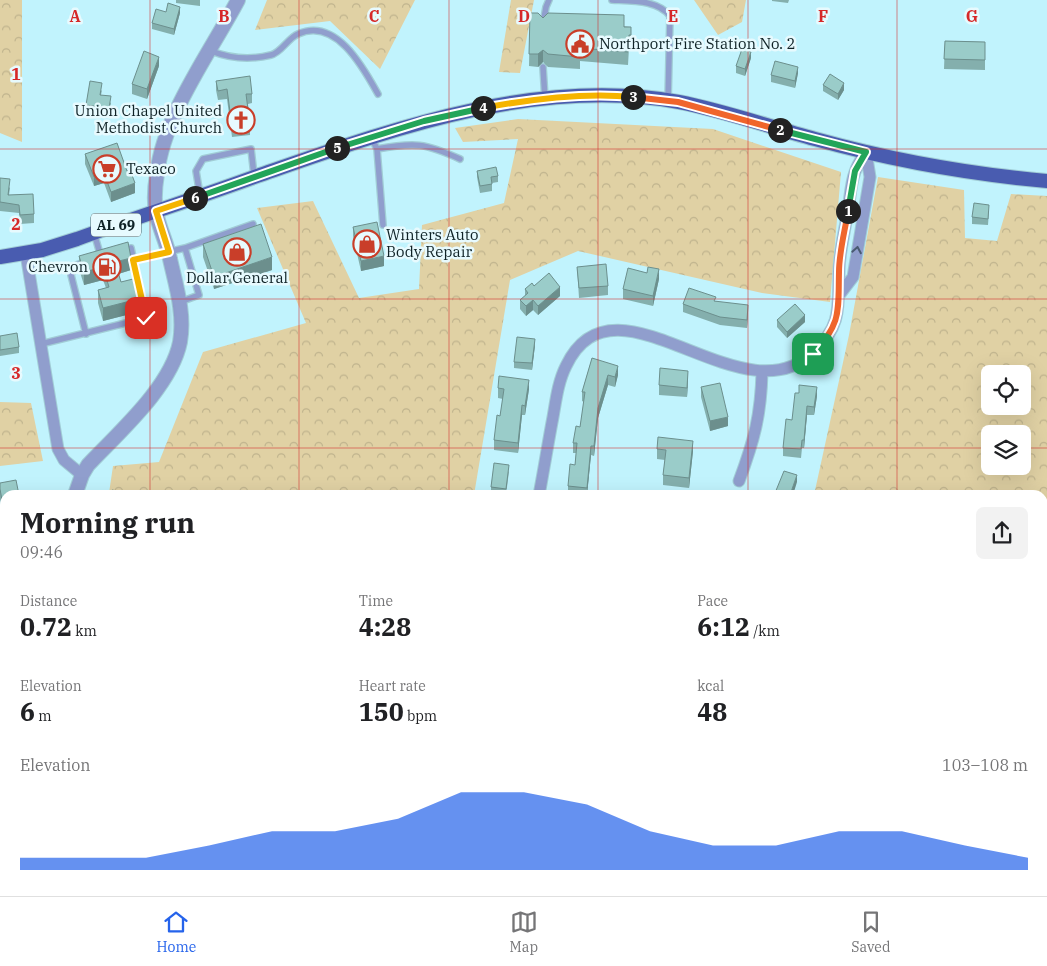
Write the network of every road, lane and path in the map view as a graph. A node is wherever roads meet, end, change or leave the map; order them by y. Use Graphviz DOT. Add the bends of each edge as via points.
graph roads {
  1 [pos="238,0"];
  2 [pos="549,0"];
  3 [pos="612,0"];
  4 [pos="543,26"];
  5 [pos="211,51"];
  6 [pos="543,67"];
  7 [pos="378,94"];
  8 [pos="545,99"];
  9 [pos="668,101"];
  10 [pos="374,143"];
  11 [pos="866,152"];
  12 [pos="460,159"];
  13 [pos="255,177"];
  14 [pos="1047,181"];
  15 [pos="200,196"];
  16 [pos="156,211"];
  17 [pos="253,224"];
  18 [pos="384,225"];
  19 [pos="94,233"];
  20 [pos="184,248"];
  21 [pos="169,252"];
  22 [pos="116,253"];
  23 [pos="26,254"];
  24 [pos="108,255"];
  25 [pos="0,257"];
  26 [pos="101,257"];
  27 [pos="133,260"];
  28 [pos="840,294"];
  29 [pos="180,302"];
  30 [pos="86,334"];
  31 [pos="41,344"];
  32 [pos="762,372"];
  33 [pos="82,475"];
  34 [pos="739,481"];
  35 [pos="77,490"];
  36 [pos="540,490"];
  1 -- 5 [label="street"];
  2 -- 4 [label="lane"];
  3 -- 9 [label="lane" via="656,2 665,6 670,16"];
  5 -- 7 [label="lane" via="229,58 273,55 297,34 314,30 329,32 360,62"];
  5 -- 16 [label="street" via="180,105 162,151 157,174"];
  6 -- 8 [label="lane"];
  8 -- 9 [label="main road, AL 69" via="618,96"];
  8 -- 10 [label="main road, AL 69" via="424,121"];
  9 -- 11 [label="main road, AL 69"];
  10 -- 12 [label="lane" via="422,144"];
  10 -- 13 [label="main road, AL 69"];
  10 -- 18 [label="lane"];
  11 -- 14 [label="main road, AL 69" via="964,172"];
  11 -- 28 [label="street" via="855,171 838,272"];
  28 -- 11 [label="street, one-way" via="853,277 870,177"];
  13 -- 15 [label="main road, AL 69"];
  13 -- 15 [label="lane" via="250,149 203,159 196,171"];
  15 -- 16 [label="main road, AL 69"];
  16 -- 19 [label="main road, AL 69"];
  16 -- 21 [label="street"];
  17 -- 20 [label="lane"];
  19 -- 23 [label="main road, AL 69"];
  19 -- 26 [label="lane"];
  20 -- 21 [label="lane"];
  20 -- 29 [label="lane" via="199,295"];
  21 -- 27 [label="lane"];
  21 -- 29 [label="street"];
  22 -- 27 [label="lane" via="131,248"];
  23 -- 25 [label="main road, AL 69"];
  23 -- 31 [label="street"];
  24 -- 26 [label="lane"];
  26 -- 30 [label="lane" via="76,265 71,274"];
  27 -- 30 [label="lane" via="146,318"];
  28 -- 32 [label="street" via="830,333 813,354 791,367"];
  29 -- 33 [label="street" via="180,342 166,376"];
  30 -- 31 [label="lane"];
  31 -- 33 [label="street" via="58,449 64,460"];
  32 -- 34 [label="street" via="761,406 754,443"];
  32 -- 36 [label="street" via="729,366 636,332 612,330 589,338 572,355 561,377"];
  33 -- 35 [label="street"];
}
